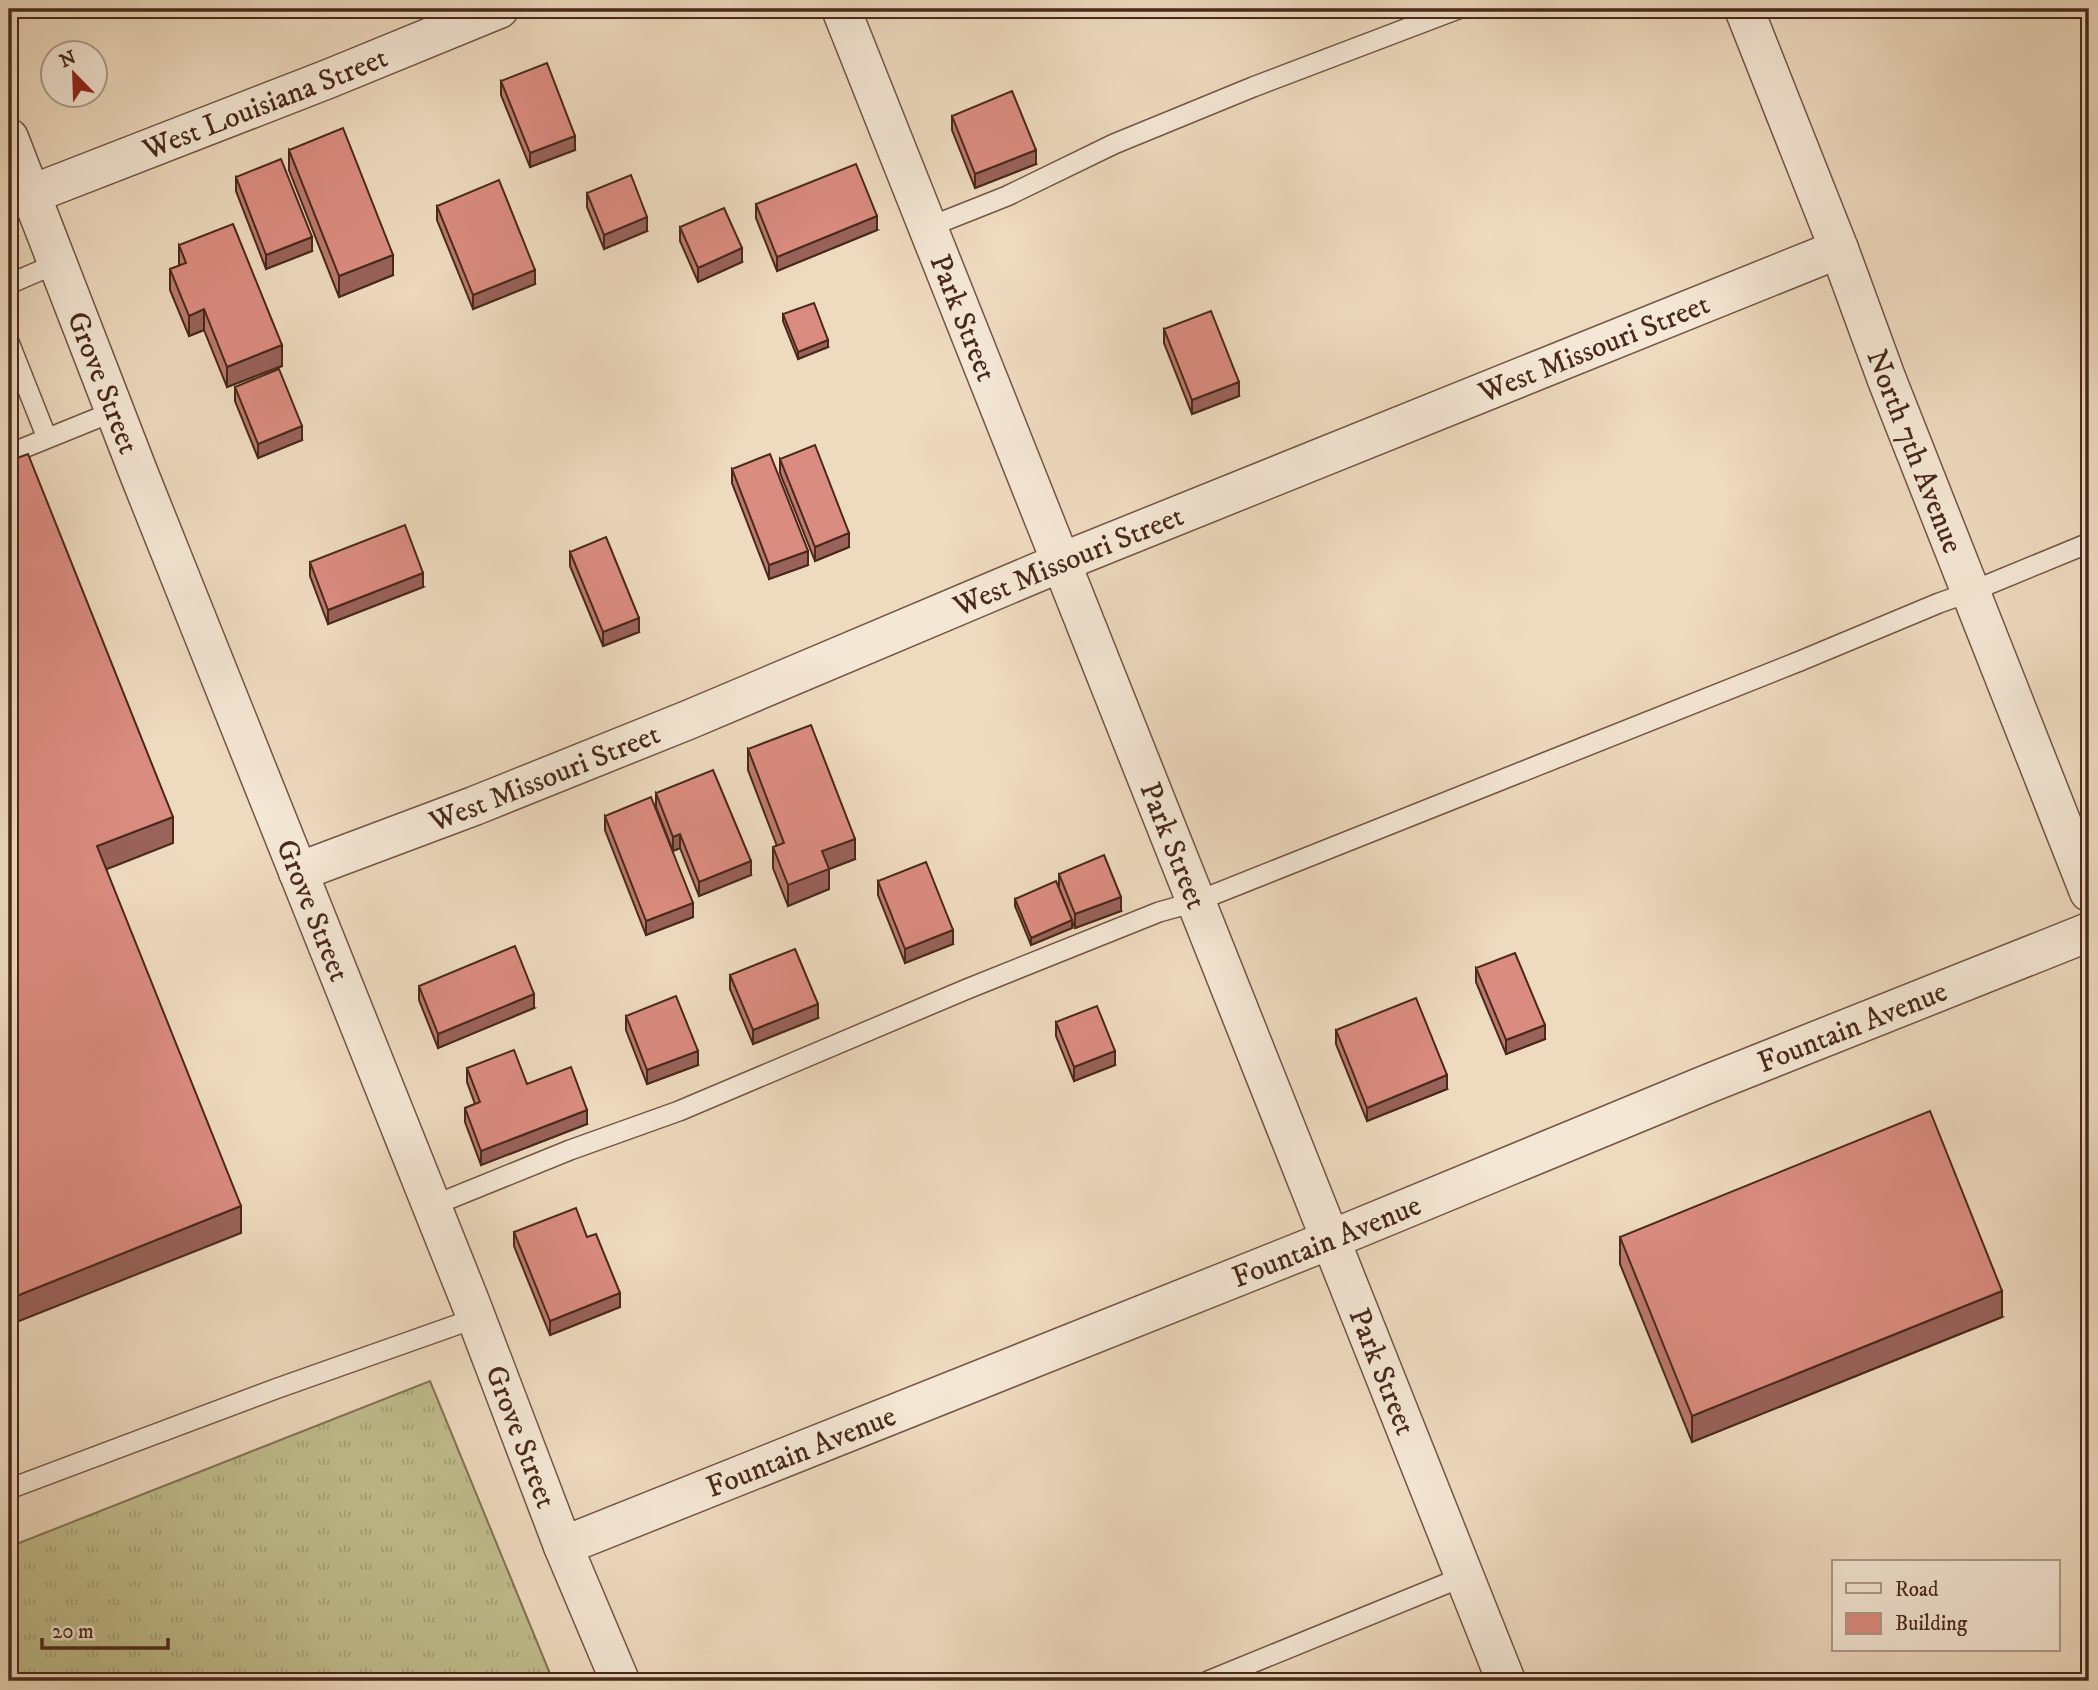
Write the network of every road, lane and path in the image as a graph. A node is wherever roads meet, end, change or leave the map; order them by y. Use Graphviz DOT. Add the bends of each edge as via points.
graph roads {
  1 [pos="499,9"];
  2 [pos="841,9"];
  3 [pos="1458,9"];
  4 [pos="1744,9"];
  5 [pos="9,138"];
  6 [pos="32,194"];
  7 [pos="929,227"];
  8 [pos="1839,249"];
  9 [pos="58,263"];
  10 [pos="9,284"];
  11 [pos="9,342"];
  12 [pos="115,411"];
  13 [pos="47,438"];
  14 [pos="9,454"];
  15 [pos="2089,543"];
  16 [pos="1062,562"];
  17 [pos="1970,592"];
  18 [pos="298,872"];
  19 [pos="2089,892"];
  20 [pos="1195,902"];
  21 [pos="2089,932"];
  22 [pos="432,1206"];
  23 [pos="1332,1239"];
  24 [pos="476,1318"];
  25 [pos="9,1489"];
  26 [pos="563,1546"];
  27 [pos="1465,1576"];
  28 [pos="620,1681"];
  29 [pos="1208,1681"];
  30 [pos="1506,1681"];
  1 -- 6 [label="street, West Louisiana Street"];
  2 -- 7 [label="street, Park Street"];
  3 -- 7 [label="lane" via="1114,144 1007,196"];
  4 -- 8 [label="street, North 7th Avenue"];
  5 -- 6 [label="street, Grove Street"];
  6 -- 9 [label="street, Grove Street"];
  7 -- 16 [label="street, Park Street"];
  8 -- 16 [label="street, West Missouri Street"];
  8 -- 17 [label="street, North 7th Avenue"];
  9 -- 10 [label="lane"];
  9 -- 12 [label="street, Grove Street"];
  11 -- 13 [label="lane"];
  12 -- 13 [label="lane"];
  12 -- 18 [label="street, Grove Street"];
  13 -- 14 [label="lane"];
  15 -- 17 [label="lane"];
  16 -- 18 [label="street, West Missouri Street" via="675,725"];
  16 -- 20 [label="street, Park Street"];
  17 -- 19 [label="street, North 7th Avenue"];
  17 -- 20 [label="lane"];
  18 -- 22 [label="street, Grove Street"];
  20 -- 22 [label="lane" via="992,978 679,1111"];
  20 -- 23 [label="street, Park Street"];
  21 -- 23 [label="street, Fountain Avenue"];
  22 -- 24 [label="street, Grove Street"];
  23 -- 26 [label="street, Fountain Avenue"];
  23 -- 27 [label="street, Park Street"];
  24 -- 25 [label="lane"];
  24 -- 26 [label="street, Grove Street"];
  26 -- 28 [label="street, Grove Street"];
  27 -- 29 [label="lane"];
  27 -- 30 [label="street, Park Street"];
}
